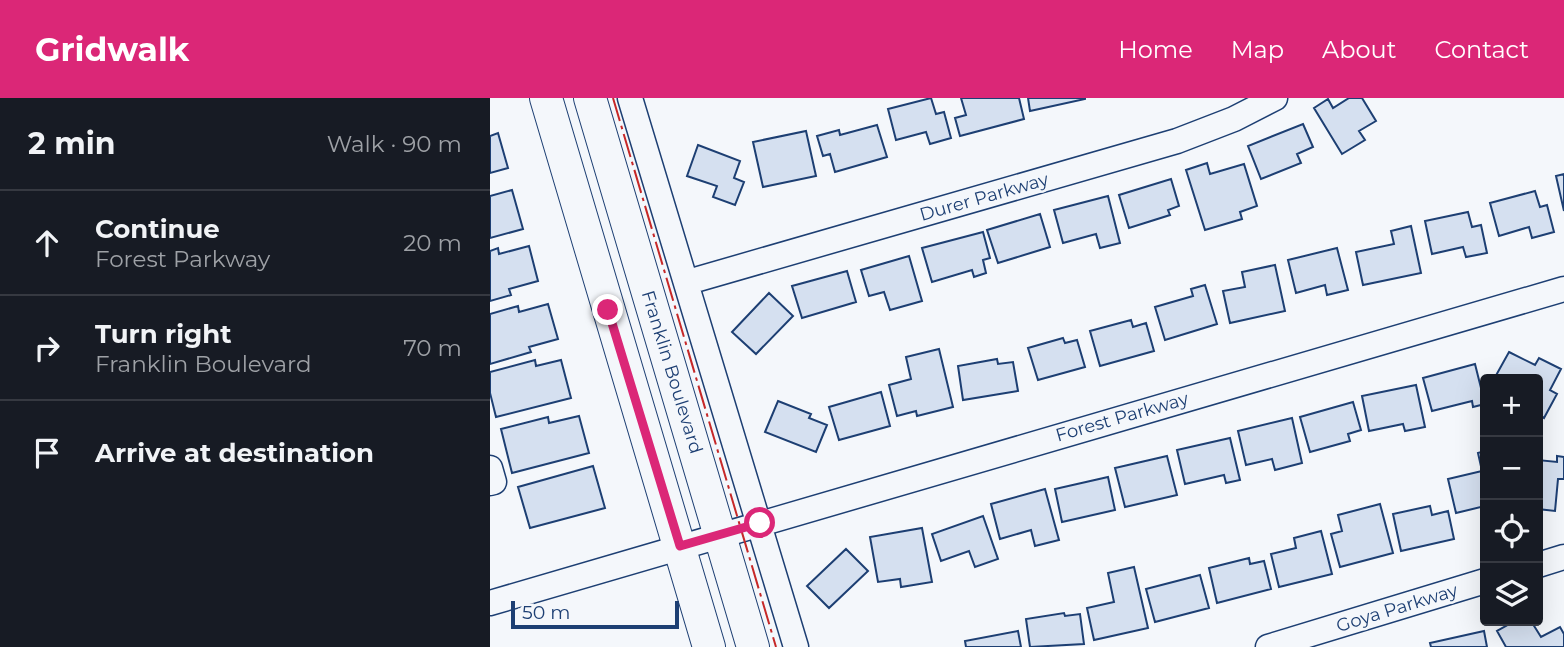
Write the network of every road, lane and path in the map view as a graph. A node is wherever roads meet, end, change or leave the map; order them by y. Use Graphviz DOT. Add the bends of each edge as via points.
graph roads {
  1 [pos="546,98"];
  2 [pos="590,98"];
  3 [pos="629,98"];
  4 [pos="1275,98"];
  5 [pos="688,282"];
  6 [pos="1564,289"];
  7 [pos="490,468"];
  8 [pos="490,483"];
  9 [pos="760,523"];
  10 [pos="720,534"];
  11 [pos="680,546"];
  12 [pos="1564,557"];
  13 [pos="1543,563"];
  14 [pos="1480,583"];
  15 [pos="490,603"];
  16 [pos="709,647"];
  17 [pos="752,647"];
  18 [pos="796,647"];
  19 [pos="1268,647"];
  1 -- 11 [label="main road"];
  2 -- 10 [label="main road, Franklin Boulevard"];
  3 -- 5 [label="street"];
  4 -- 5 [label="street, Durer Parkway" via="1234,120 1177,141"];
  5 -- 9 [label="street"];
  6 -- 9 [label="street, Forest Parkway"];
  7 -- 8 [label="street" via="494,482"];
  9 -- 10 [label="street, Forest Parkway"];
  9 -- 18 [label="street"];
  10 -- 11 [label="street, Forest Parkway"];
  10 -- 17 [label="main road, Franklin Boulevard"];
  11 -- 15 [label="street, Forest Parkway"];
  11 -- 16 [label="main road"];
  12 -- 13 [label="street"];
  14 -- 19 [label="street, Goya Parkway"];
}
